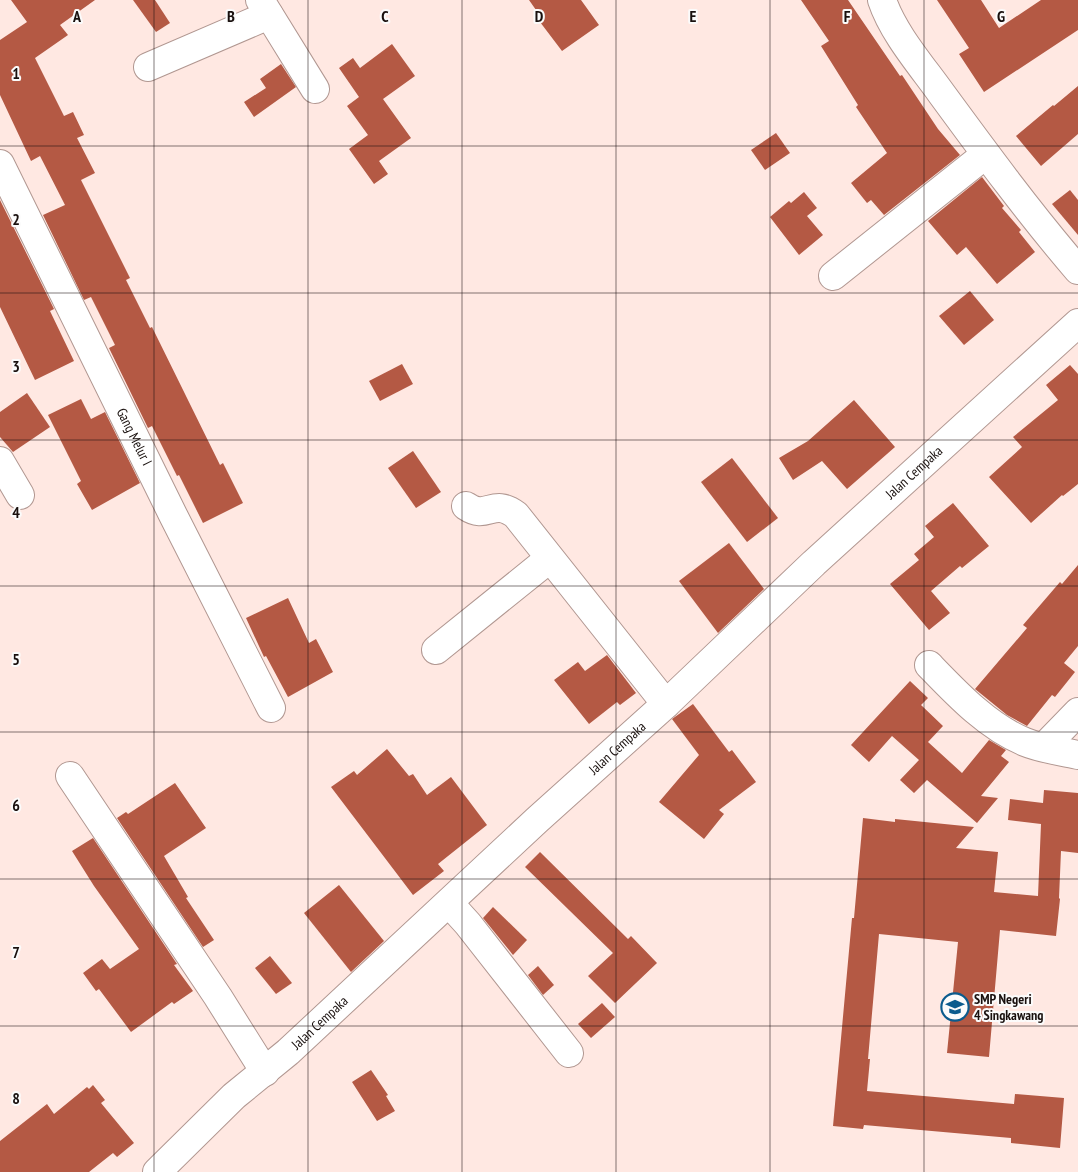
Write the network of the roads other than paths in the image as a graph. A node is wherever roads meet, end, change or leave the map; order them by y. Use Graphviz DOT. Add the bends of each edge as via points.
graph roads {
  1 [pos="882,0"];
  2 [pos="265,8"];
  3 [pos="148,67"];
  4 [pos="315,89"];
  5 [pos="985,156"];
  6 [pos="0,164"];
  7 [pos="1078,270"];
  8 [pos="833,276"];
  9 [pos="1078,323"];
  10 [pos="0,461"];
  11 [pos="20,495"];
  12 [pos="466,506"];
  13 [pos="539,567"];
  14 [pos="436,650"];
  15 [pos="930,665"];
  16 [pos="666,704"];
  17 [pos="272,708"];
  18 [pos="1078,712"];
  19 [pos="1044,748"];
  20 [pos="1078,755"];
  21 [pos="70,776"];
  22 [pos="457,912"];
  23 [pos="569,1053"];
  24 [pos="265,1072"];
  25 [pos="157,1172"];
  1 -- 5 [label="street" via="889,18"];
  2 -- 3 [label="street"];
  2 -- 4 [label="street"];
  5 -- 7 [label="street"];
  5 -- 8 [label="street"];
  6 -- 17 [label="street, Gang Melur I"];
  9 -- 16 [label="street, Jalan Cempaka" via="821,557"];
  10 -- 11 [label="street"];
  12 -- 16 [label="street" via="475,512 507,508 516,515"];
  13 -- 14 [label="street"];
  15 -- 19 [label="street" via="953,690 1004,731"];
  16 -- 22 [label="street, Jalan Cempaka" via="537,820"];
  18 -- 19 [label="street"];
  19 -- 20 [label="street"];
  21 -- 24 [label="street"];
  22 -- 23 [label="street"];
  22 -- 24 [label="street, Jalan Cempaka"];
  24 -- 25 [label="street, Jalan Cempaka" via="234,1096"];
}
